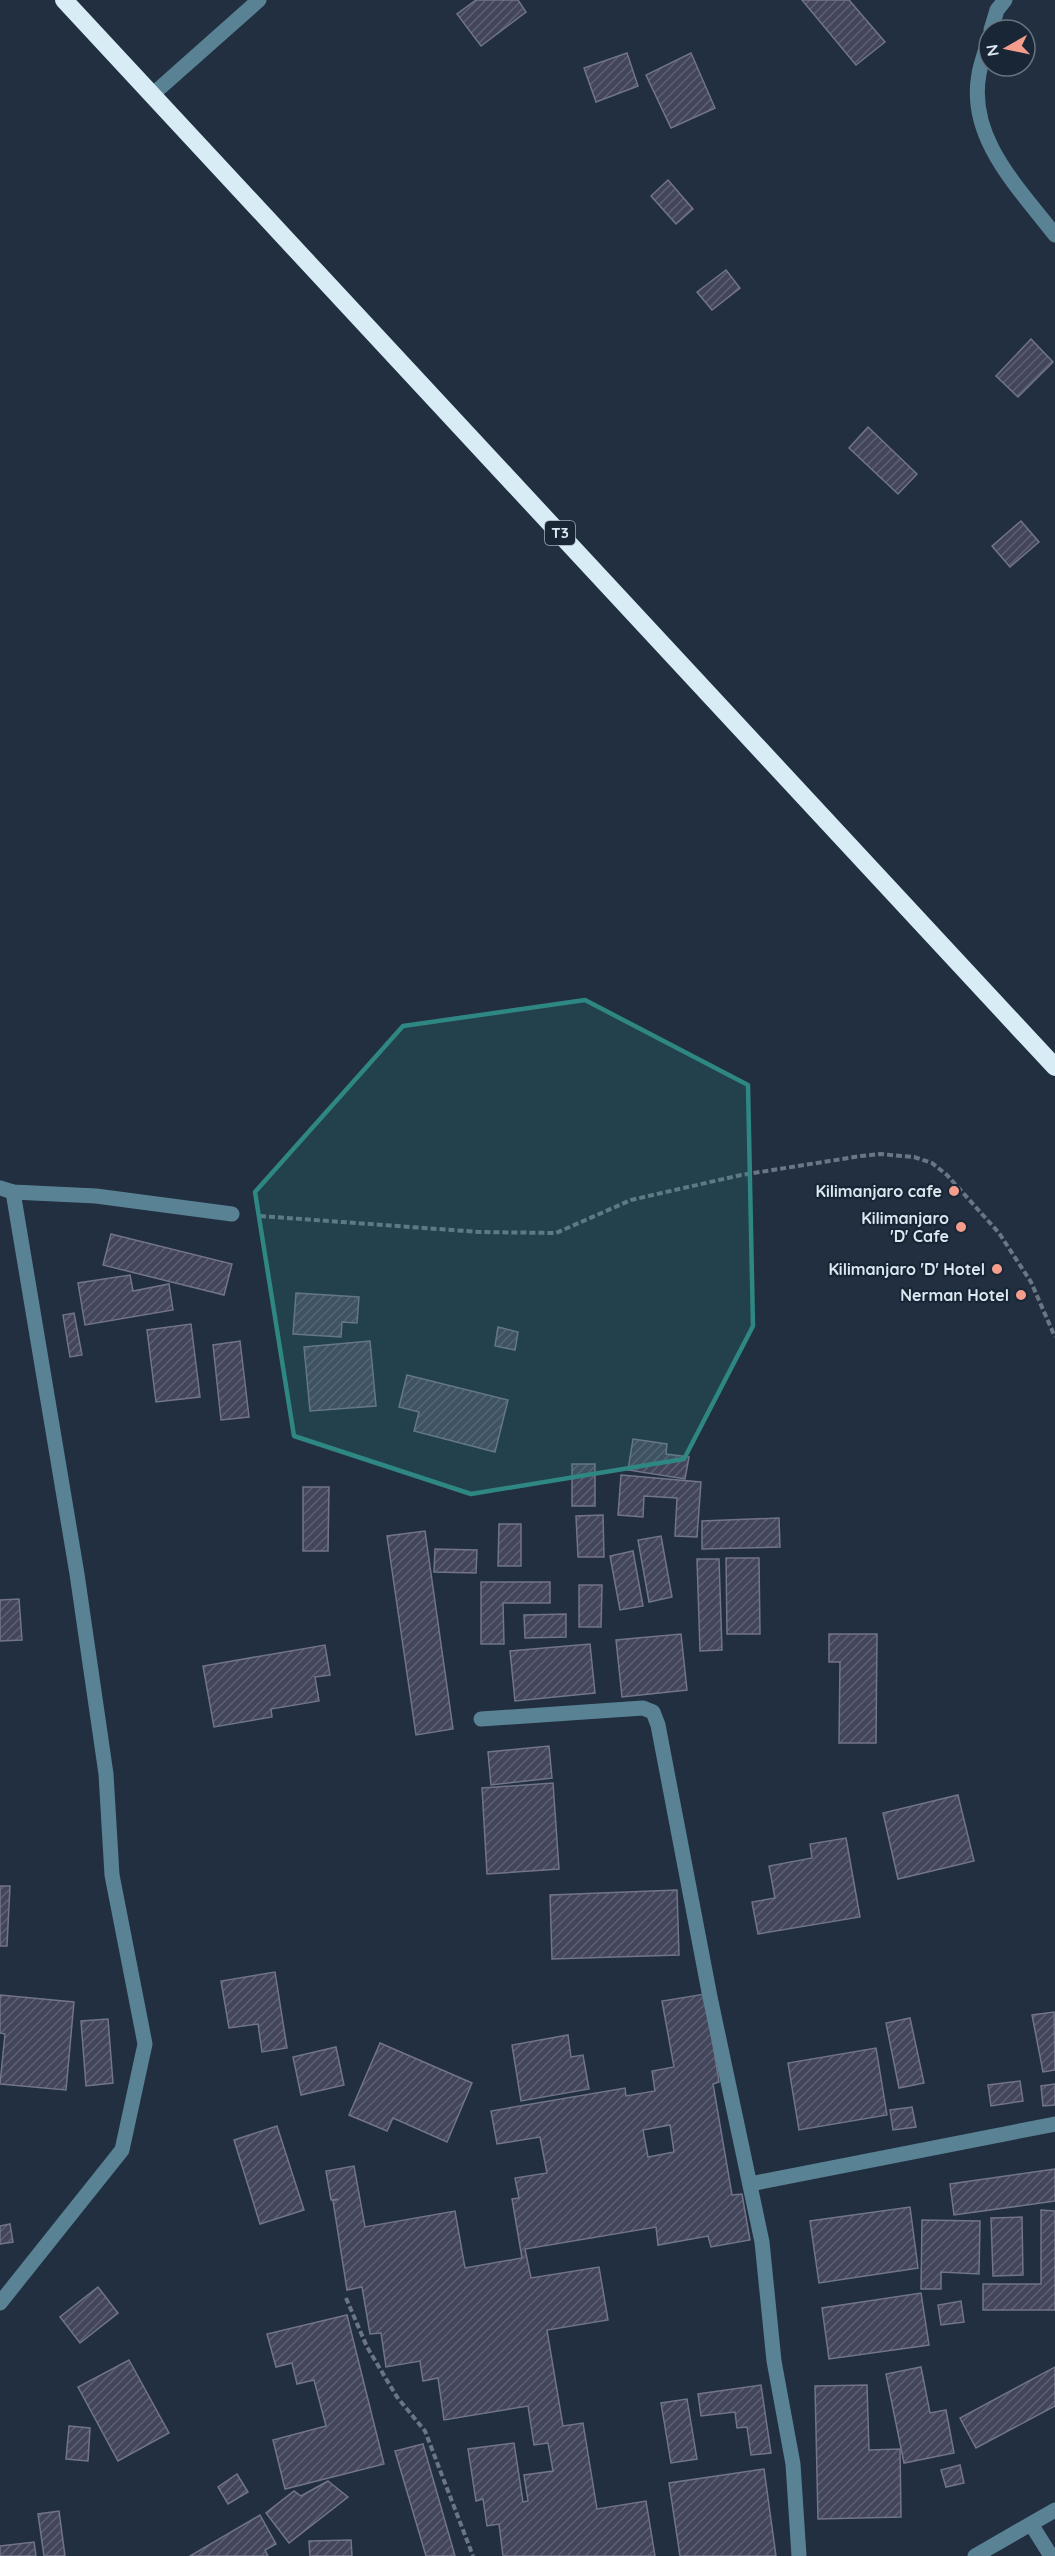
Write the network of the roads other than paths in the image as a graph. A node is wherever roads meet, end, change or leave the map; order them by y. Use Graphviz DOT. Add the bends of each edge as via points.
graph roads {
  1 [pos="64,0"];
  2 [pos="259,0"];
  3 [pos="1005,0"];
  4 [pos="995,18"];
  5 [pos="979,78"];
  6 [pos="152,95"];
  7 [pos="1055,235"];
  8 [pos="1055,1067"];
  9 [pos="7,1190"];
  10 [pos="232,1214"];
  11 [pos="480,1719"];
  12 [pos="1055,2124"];
  13 [pos="750,2184"];
  14 [pos="0,2303"];
  15 [pos="1055,2510"];
  16 [pos="1031,2524"];
  17 [pos="799,2556"];
  18 [pos="975,2556"];
  19 [pos="1051,2556"];
  1 -- 6 [label="highway, T3"];
  2 -- 6 [label="street"];
  3 -- 4 [label="street"];
  5 -- 7 [label="street" via="980,116 993,154"];
  6 -- 8 [label="highway, T3"];
  9 -- 10 [label="street" via="96,1196"];
  9 -- 14 [label="street" via="75,1562 105,1762 111,1875 145,2044 122,2150"];
  11 -- 13 [label="street" via="643,1708 653,1712"];
  12 -- 13 [label="street"];
  13 -- 17 [label="street" via="762,2242 774,2361 793,2464"];
  15 -- 16 [label="street"];
  16 -- 18 [label="street"];
  16 -- 19 [label="street"];
}
